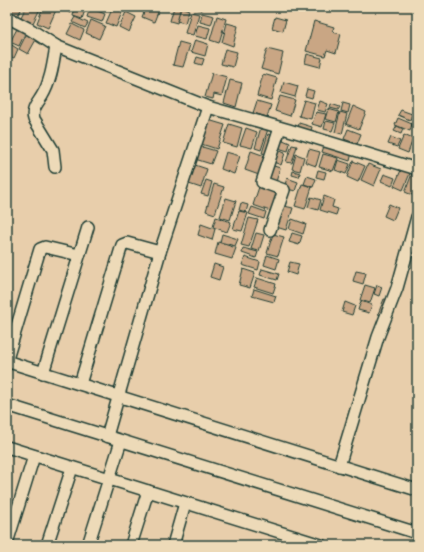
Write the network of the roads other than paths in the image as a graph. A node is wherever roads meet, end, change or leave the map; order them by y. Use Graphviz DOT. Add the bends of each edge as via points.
graph roads {
  1 [pos="7,17"];
  2 [pos="56,46"];
  3 [pos="208,107"];
  4 [pos="280,128"];
  5 [pos="55,167"];
  6 [pos="417,169"];
  7 [pos="417,217"];
  8 [pos="88,227"];
  9 [pos="270,230"];
  10 [pos="160,252"];
  11 [pos="79,255"];
  12 [pos="7,359"];
  13 [pos="43,373"];
  14 [pos="80,384"];
  15 [pos="118,396"];
  16 [pos="7,405"];
  17 [pos="107,436"];
  18 [pos="121,441"];
  19 [pos="7,448"];
  20 [pos="34,456"];
  21 [pos="339,466"];
  22 [pos="72,468"];
  23 [pos="109,479"];
  24 [pos="417,490"];
  25 [pos="148,491"];
  26 [pos="185,503"];
  27 [pos="417,533"];
  28 [pos="7,543"];
  29 [pos="47,545"];
  30 [pos="88,545"];
  31 [pos="131,545"];
  32 [pos="173,545"];
  33 [pos="321,545"];
  1 -- 2 [label="street"];
  2 -- 3 [label="street"];
  2 -- 5 [label="street" via="51,76 33,114 53,150"];
  3 -- 4 [label="street"];
  3 -- 10 [label="street"];
  4 -- 6 [label="street"];
  4 -- 9 [label="street" via="262,182 284,190"];
  7 -- 21 [label="street" via="397,288 378,337"];
  8 -- 11 [label="street"];
  10 -- 14 [label="street" via="127,243 122,245"];
  10 -- 15 [label="street"];
  11 -- 12 [label="street" via="45,247 40,249"];
  11 -- 13 [label="street"];
  12 -- 13 [label="street" via="9,362"];
  13 -- 14 [label="street"];
  14 -- 15 [label="street"];
  15 -- 17 [label="street"];
  15 -- 21 [label="street"];
  16 -- 17 [label="street"];
  17 -- 18 [label="street"];
  18 -- 23 [label="street"];
  18 -- 27 [label="street"];
  19 -- 20 [label="street"];
  20 -- 22 [label="street"];
  20 -- 28 [label="street"];
  21 -- 24 [label="street"];
  22 -- 23 [label="street"];
  22 -- 29 [label="street"];
  23 -- 25 [label="street"];
  23 -- 30 [label="street"];
  25 -- 26 [label="street"];
  25 -- 31 [label="street"];
  26 -- 32 [label="street"];
  26 -- 33 [label="street"];
}
